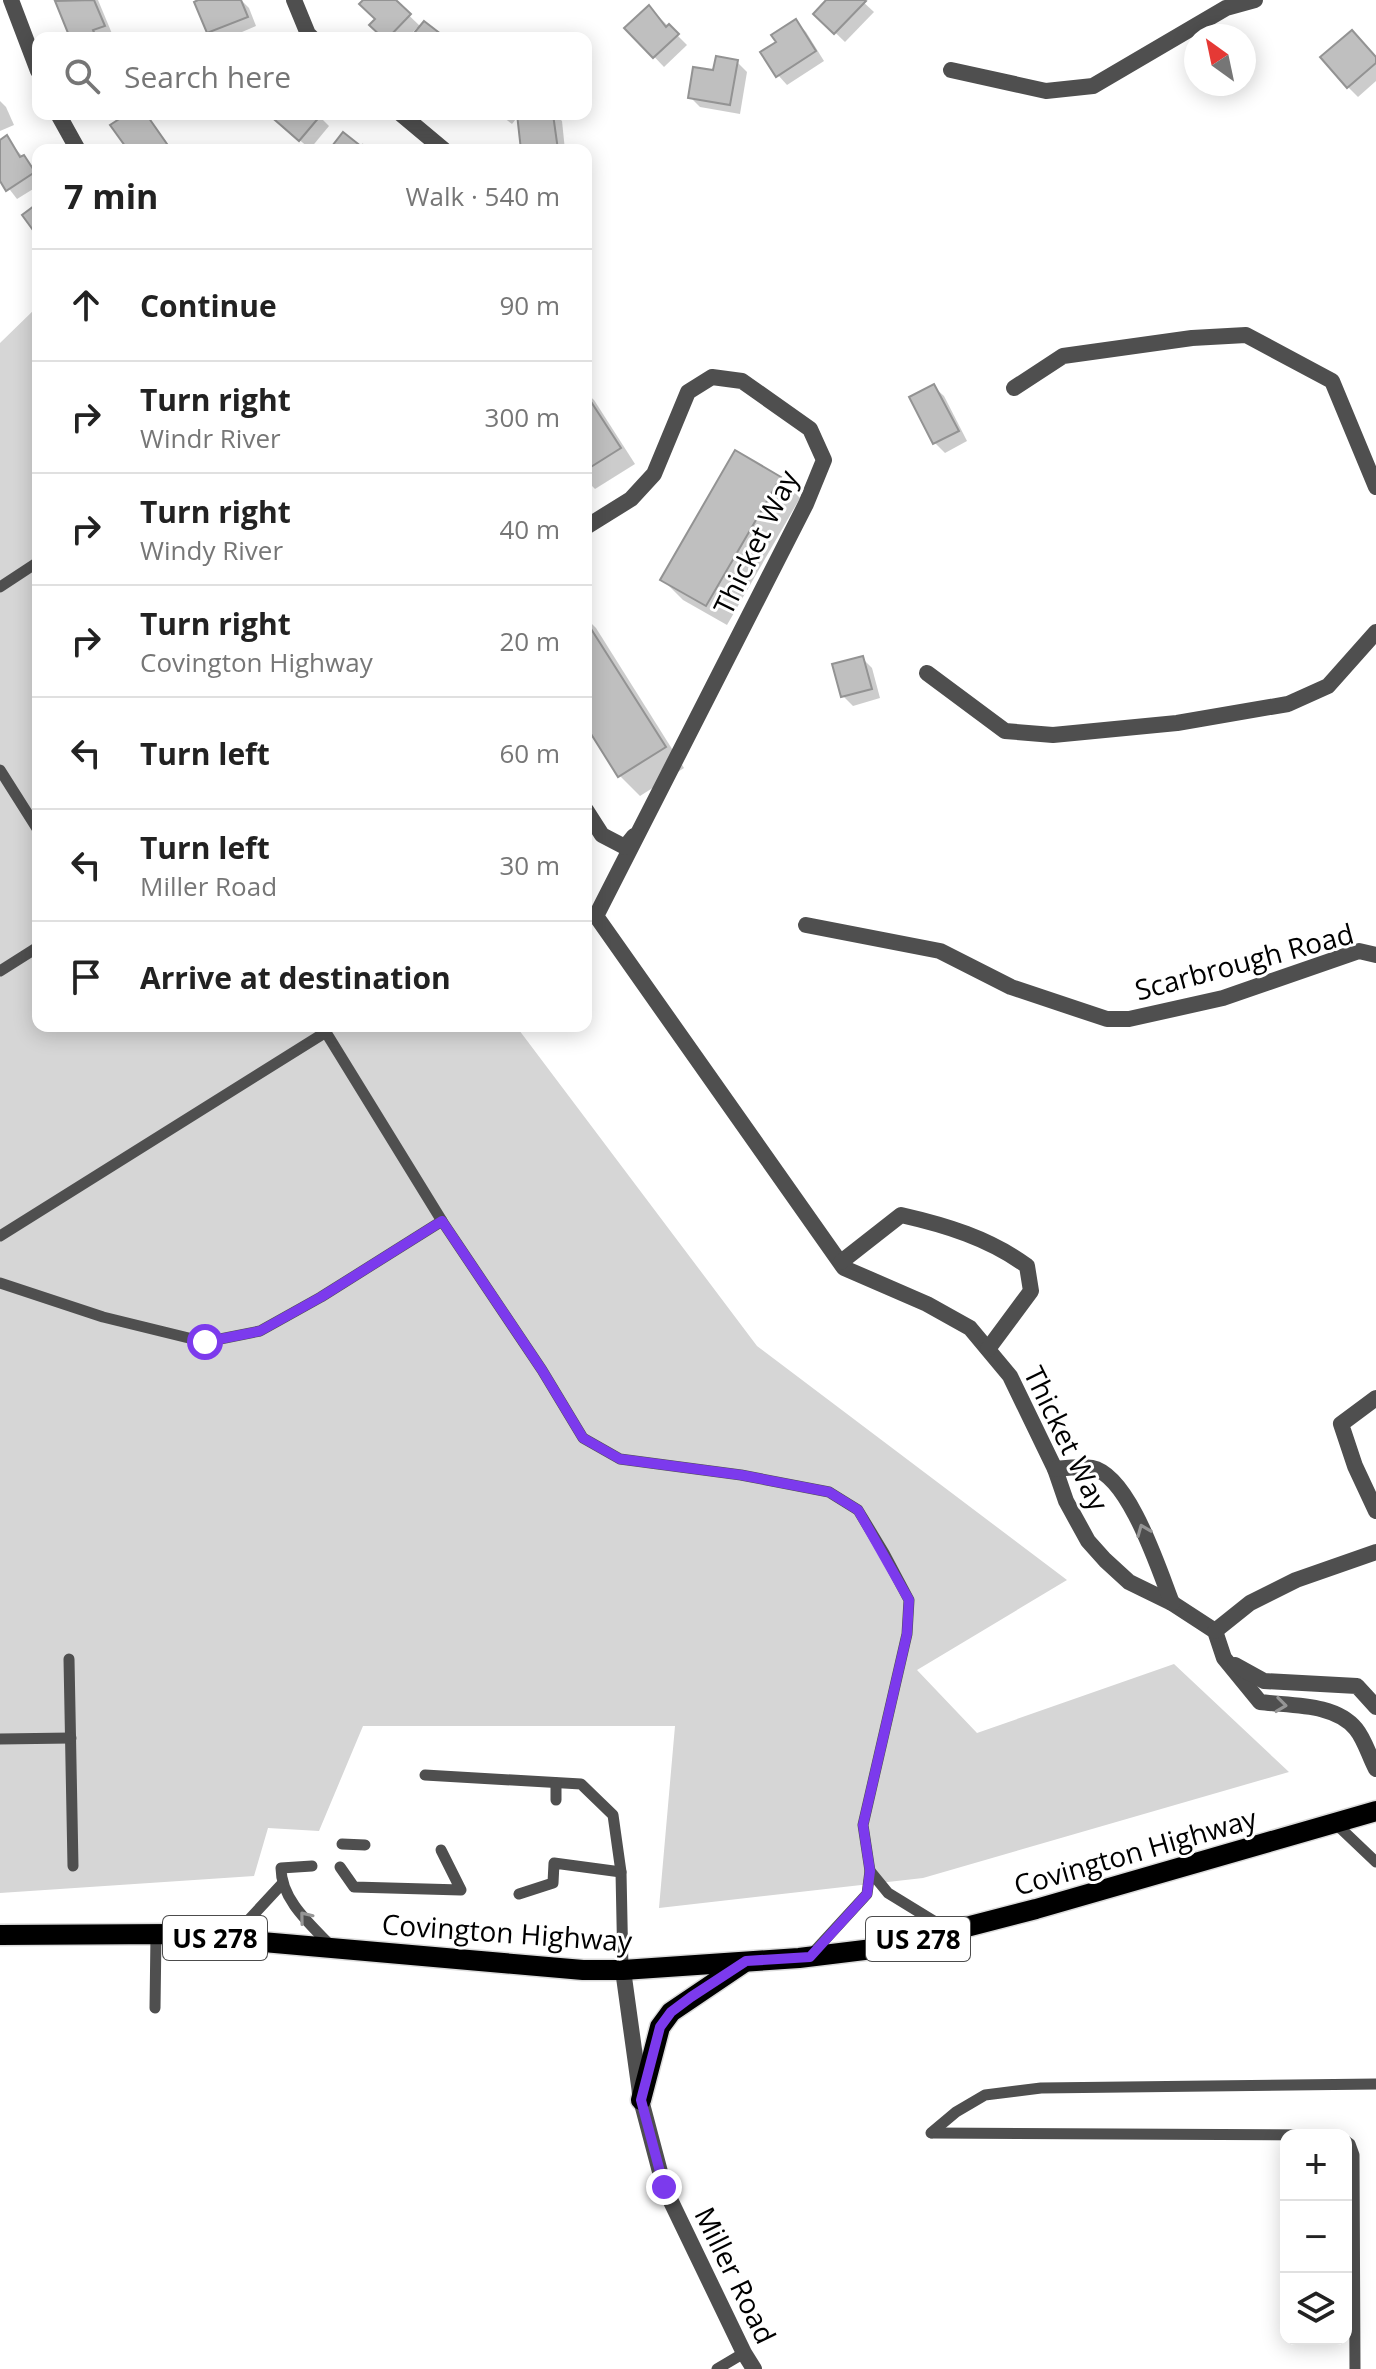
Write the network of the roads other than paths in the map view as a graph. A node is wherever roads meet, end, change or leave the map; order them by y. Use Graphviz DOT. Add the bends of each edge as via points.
graph roads {
  1 [pos="11,0"];
  2 [pos="294,0"];
  3 [pos="1255,0"];
  4 [pos="307,32"];
  5 [pos="32,55"];
  6 [pos="951,70"];
  7 [pos="61,120"];
  8 [pos="408,120"];
  9 [pos="75,144"];
  10 [pos="437,144"];
  11 [pos="1014,388"];
  12 [pos="1376,487"];
  13 [pos="592,523"];
  14 [pos="32,566"];
  15 [pos="0,587"];
  16 [pos="1376,632"];
  17 [pos="927,673"];
  18 [pos="0,770"];
  19 [pos="592,819"];
  20 [pos="32,821"];
  21 [pos="638,832"];
  22 [pos="806,925"];
  23 [pos="32,951"];
  24 [pos="1376,955"];
  25 [pos="0,971"];
  26 [pos="319,1032"];
  27 [pos="326,1032"];
  28 [pos="442,1221"];
  29 [pos="0,1236"];
  30 [pos="841,1262"];
  31 [pos="0,1283"];
  32 [pos="988,1349"];
  33 [pos="1376,1398"];
  34 [pos="1055,1469"];
  35 [pos="1376,1511"];
  36 [pos="1376,1552"];
  37 [pos="1172,1603"];
  38 [pos="1215,1631"];
  39 [pos="1224,1658"];
  40 [pos="69,1659"];
  41 [pos="1376,1707"];
  42 [pos="71,1738"];
  43 [pos="0,1739"];
  44 [pos="1376,1769"];
  45 [pos="425,1775"];
  46 [pos="556,1783"];
  47 [pos="556,1800"];
  48 [pos="1376,1811"];
  49 [pos="1335,1823"];
  50 [pos="342,1844"];
  51 [pos="365,1845"];
  52 [pos="441,1850"];
  53 [pos="1376,1862"];
  54 [pos="73,1866"];
  55 [pos="312,1866"];
  56 [pos="340,1867"];
  57 [pos="870,1871"];
  58 [pos="621,1872"];
  59 [pos="281,1885"];
  60 [pos="519,1894"];
  61 [pos="950,1931"];
  62 [pos="156,1934"];
  63 [pos="0,1935"];
  64 [pos="231,1939"];
  65 [pos="332,1948"];
  66 [pos="810,1957"];
  67 [pos="746,1961"];
  68 [pos="623,1970"];
  69 [pos="155,2008"];
  70 [pos="1376,2084"];
  71 [pos="641,2100"];
  72 [pos="1280,2135"];
  73 [pos="1352,2150"];
  74 [pos="744,2353"];
  75 [pos="717,2369"];
  76 [pos="754,2369"];
  77 [pos="1355,2369"];
  1 -- 5 [label="street"];
  2 -- 4 [label="street"];
  3 -- 6 [label="street" via="1226,8 1093,86 1046,91"];
  7 -- 9 [label="street"];
  8 -- 10 [label="street"];
  11 -- 12 [label="street" via="1063,356 1246,335 1332,381"];
  13 -- 21 [label="street, Thicket Way" via="631,499 654,474 688,392 712,377 742,381 810,429 824,460"];
  14 -- 15 [label="lane"];
  16 -- 17 [label="street" via="1328,686 1288,704 1068,734 1005,731"];
  18 -- 20 [label="lane"];
  19 -- 21 [label="street" via="602,835 625,847"];
  21 -- 30 [label="street, Thicket Way" via="596,916"];
  22 -- 24 [label="street, Scarbrough Road" via="940,951 1011,987 1107,1019 1223,998 1359,951"];
  23 -- 25 [label="lane"];
  26 -- 29 [label="lane"];
  27 -- 28 [label="lane"];
  28 -- 31 [label="lane" via="260,1331 205,1342 103,1317"];
  28 -- 57 [label="lane" via="583,1438 620,1459 829,1492 858,1510 909,1600 907,1634 863,1825"];
  30 -- 32 [label="street, Thicket Way" via="970,1328"];
  30 -- 32 [label="street, Thicket Way" via="901,1215 1006,1250 1027,1266 1031,1291"];
  32 -- 34 [label="street, Thicket Way" via="1010,1376"];
  33 -- 35 [label="street" via="1341,1424"];
  34 -- 37 [label="street, Thicket Way" via="1088,1541 1129,1582"];
  37 -- 34 [label="street, one-way" via="1135,1511 1112,1480 1094,1468"];
  36 -- 38 [label="street" via="1296,1580 1250,1603"];
  37 -- 38 [label="street, Thicket Way"];
  38 -- 39 [label="street"];
  39 -- 41 [label="street" via="1264,1681 1357,1686"];
  39 -- 44 [label="street, one-way" via="1260,1702 1345,1718 1358,1731"];
  40 -- 42 [label="lane"];
  42 -- 43 [label="lane"];
  42 -- 54 [label="lane"];
  45 -- 46 [label="lane"];
  46 -- 47 [label="lane"];
  46 -- 58 [label="lane" via="581,1784 613,1815"];
  48 -- 49 [label="main road, Covington Highway / US 278"];
  49 -- 53 [label="lane"];
  49 -- 61 [label="main road, Covington Highway / US 278"];
  50 -- 51 [label="lane"];
  52 -- 56 [label="lane" via="461,1890 354,1887"];
  55 -- 59 [label="lane" via="281,1868"];
  57 -- 61 [label="lane" via="888,1893"];
  57 -- 66 [label="lane" via="867,1894"];
  58 -- 60 [label="lane" via="554,1863 553,1883"];
  58 -- 68 [label="lane"];
  59 -- 64 [label="lane"];
  65 -- 59 [label="lane, one-way"];
  61 -- 66 [label="main road, Covington Highway / US 278" via="889,1947"];
  62 -- 63 [label="main road, Covington Highway / US 278"];
  62 -- 64 [label="main road, Covington Highway / US 278"];
  62 -- 69 [label="lane"];
  64 -- 65 [label="main road, Covington Highway / US 278"];
  65 -- 68 [label="main road, Covington Highway / US 278"];
  66 -- 67 [label="main road, Covington Highway / US 278"];
  67 -- 68 [label="main road, Covington Highway / US 278"];
  67 -- 71 [label="main road" via="671,2012 660,2027"];
  68 -- 71 [label="street, Miller Road"];
  70 -- 72 [label="lane" via="1041,2088 985,2095 931,2133"];
  71 -- 74 [label="street, Miller Road" via="664,2187"];
  73 -- 77 [label="lane"];
  74 -- 75 [label="lane"];
  74 -- 76 [label="street, Miller Road"];
}
